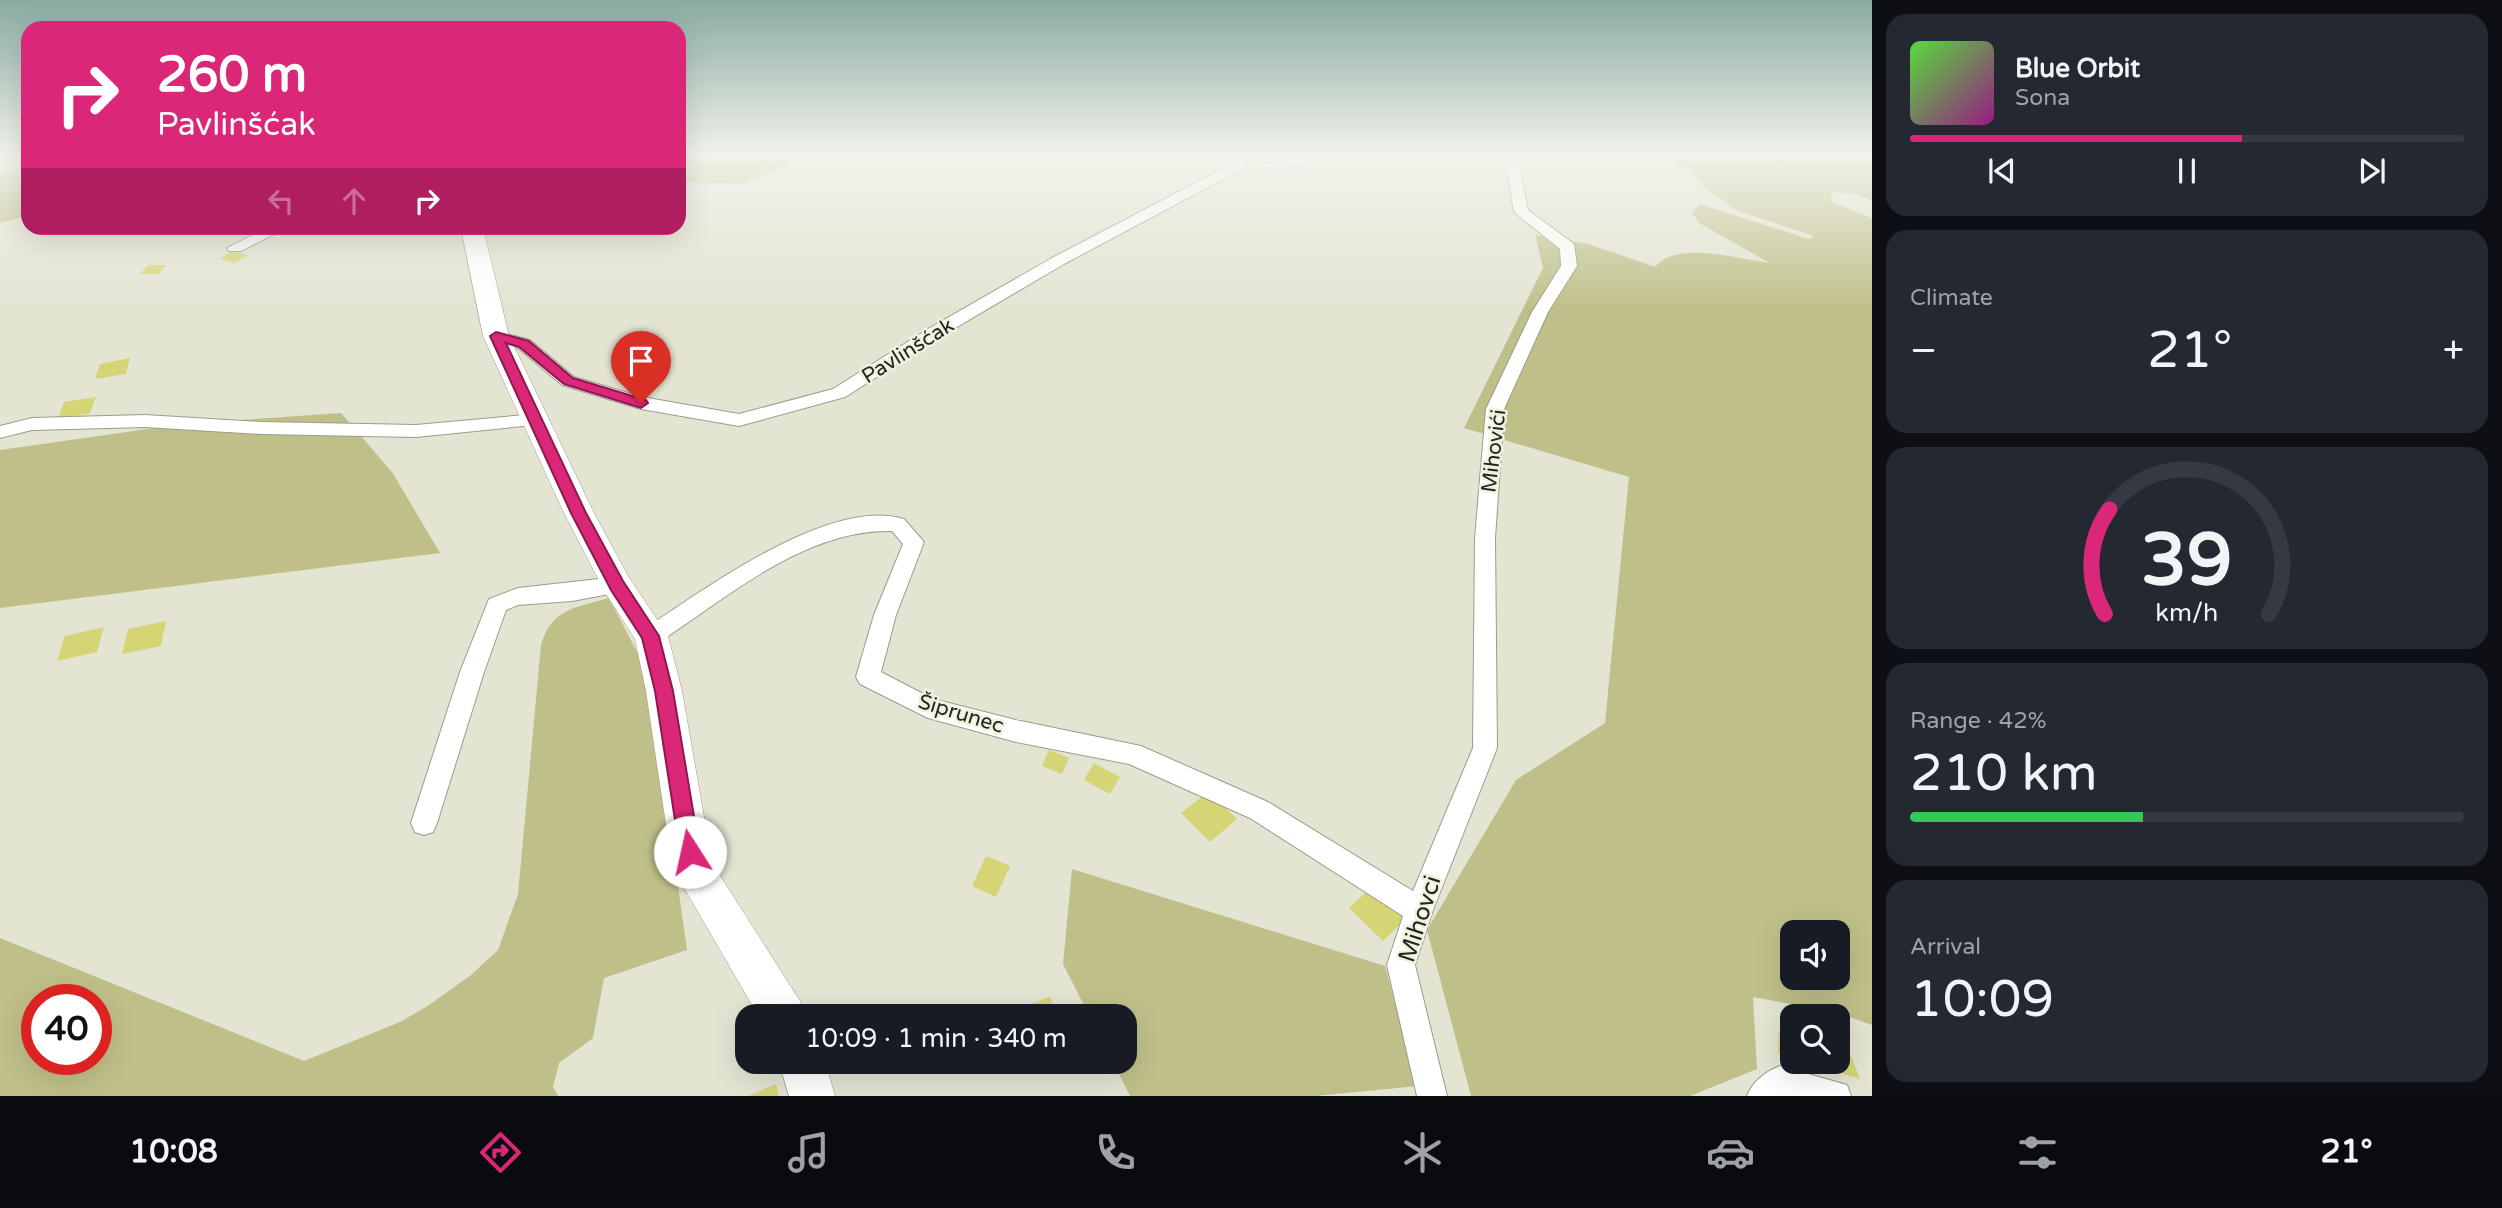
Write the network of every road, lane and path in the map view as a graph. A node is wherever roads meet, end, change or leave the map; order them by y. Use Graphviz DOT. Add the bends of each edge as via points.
graph roads {
  1 [pos="1163,207"];
  2 [pos="1520,207"];
  3 [pos="263,235"];
  4 [pos="474,235"];
  5 [pos="236,248"];
  6 [pos="496,336"];
  7 [pos="536,420"];
  8 [pos="0,432"];
  9 [pos="617,585"];
  10 [pos="650,636"];
  11 [pos="1485,748"];
  12 [pos="424,823"];
  13 [pos="1419,910"];
  14 [pos="776,1004"];
  15 [pos="806,1074"];
  16 [pos="812,1096"];
  17 [pos="1432,1096"];
  18 [pos="1762,1096"];
  19 [pos="1836,1096"];
  1 -- 6 [label="street, Pavlinšćak" via="1058,261 839,393 739,420 641,403 568,381 524,344"];
  2 -- 11 [label="street, Mihovići" via="1568,247 1569,266 1540,312 1495,410 1485,538"];
  3 -- 5 [label="street"];
  4 -- 6 [label="street"];
  6 -- 7 [label="street"];
  7 -- 8 [label="street" via="416,431 145,421 32,424"];
  7 -- 9 [label="street"];
  9 -- 10 [label="street"];
  9 -- 12 [label="street" via="520,596 497,605"];
  10 -- 13 [label="street, Šiprunec" via="808,540 866,522 897,524 914,542 885,615 868,677 928,708 1132,754 1259,810"];
  10 -- 14 [label="street" via="664,691 690,852 715,907"];
  11 -- 13 [label="street, Mihovci"];
  13 -- 17 [label="street, Mihovci" via="1401,965"];
  15 -- 16 [label="street"];
  18 -- 19 [label="street" via="1780,1081"];
}
